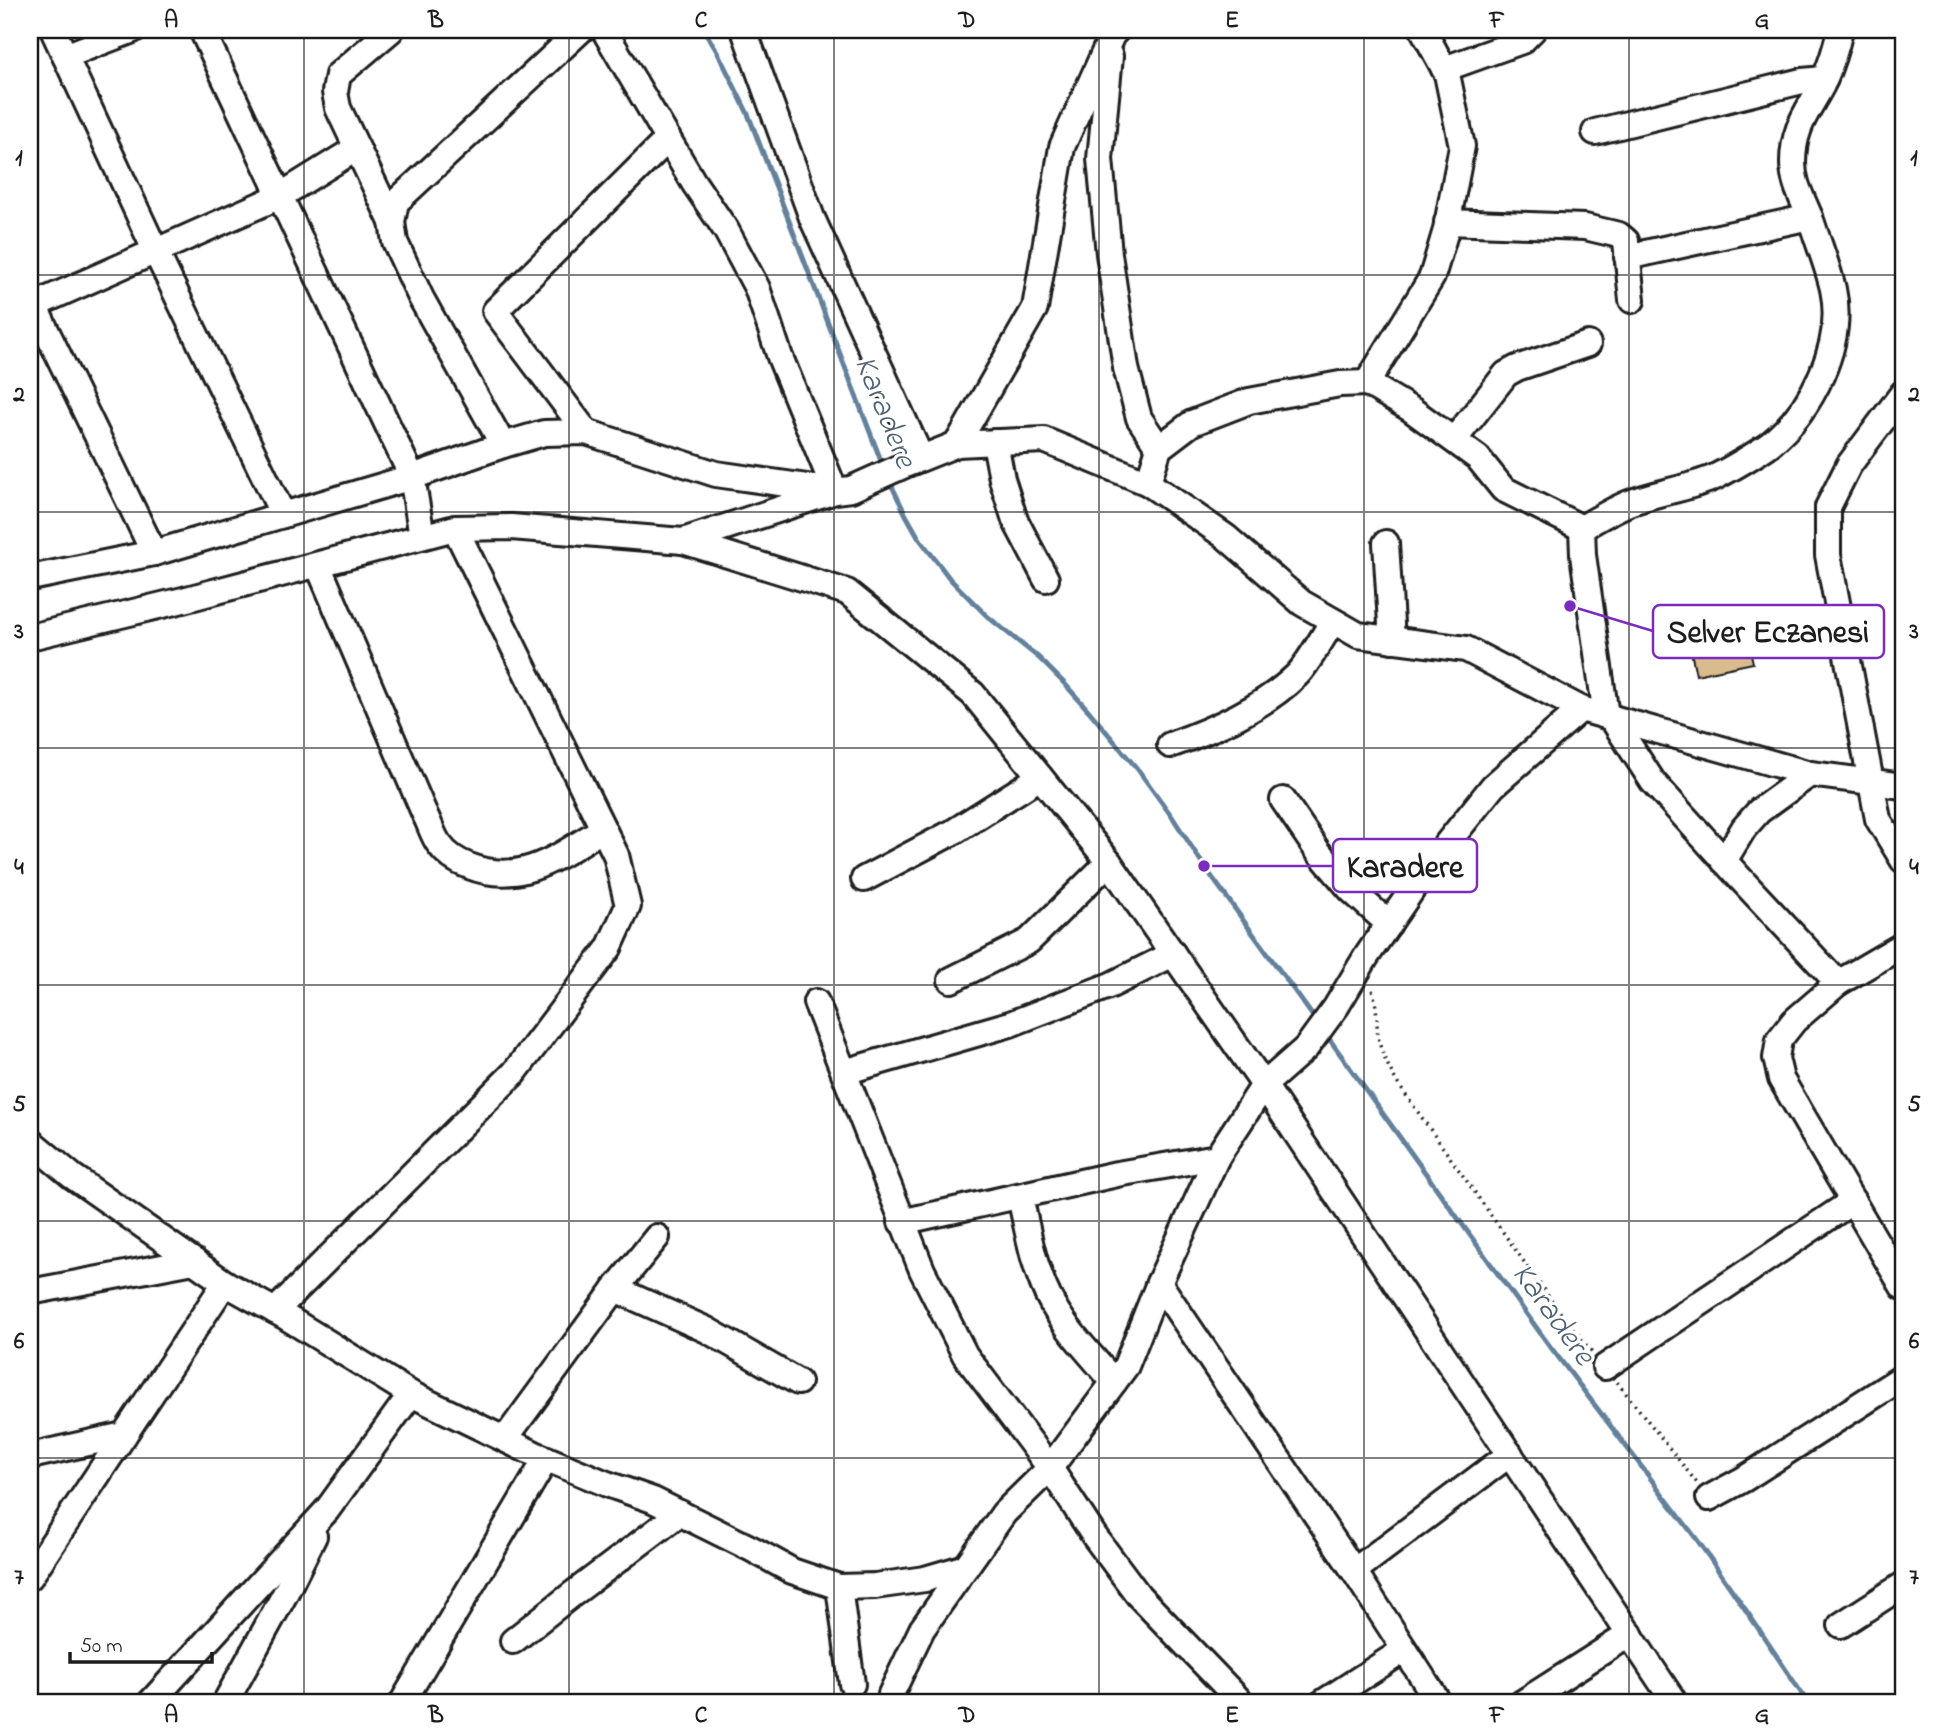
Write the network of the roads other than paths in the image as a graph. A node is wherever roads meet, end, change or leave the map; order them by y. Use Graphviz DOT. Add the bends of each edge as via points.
graph roads {
  1 [pos="53,30"];
  2 [pos="133,30"];
  3 [pos="202,30"];
  4 [pos="391,30"];
  5 [pos="581,30"];
  6 [pos="604,30"];
  7 [pos="744,30"];
  8 [pos="1423,30"];
  9 [pos="1533,30"];
  10 [pos="1840,30"];
  11 [pos="1115,33"];
  12 [pos="65,56"];
  13 [pos="1444,69"];
  14 [pos="1825,79"];
  15 [pos="1595,132"];
  16 [pos="668,139"];
  17 [pos="357,148"];
  18 [pos="280,196"];
  19 [pos="1810,217"];
  20 [pos="392,222"];
  21 [pos="1447,222"];
  22 [pos="155,250"];
  23 [pos="1627,257"];
  24 [pos="1632,300"];
  25 [pos="31,303"];
  26 [pos="1588,344"];
  27 [pos="1367,383"];
  28 [pos="1903,393"];
  29 [pos="586,432"];
  30 [pos="1454,440"];
  31 [pos="995,442"];
  32 [pos="957,443"];
  33 [pos="503,445"];
  34 [pos="1158,448"];
  35 [pos="914,461"];
  36 [pos="412,477"];
  37 [pos="1147,483"];
  38 [pos="843,490"];
  39 [pos="283,515"];
  40 [pos="455,528"];
  41 [pos="1582,528"];
  42 [pos="422,536"];
  43 [pos="683,541"];
  44 [pos="1386,543"];
  45 [pos="154,554"];
  46 [pos="318,565"];
  47 [pos="30,579"];
  48 [pos="1046,579"];
  49 [pos="1333,621"];
  50 [pos="30,637"];
  51 [pos="1392,640"];
  52 [pos="1581,709"];
  53 [pos="1608,717"];
  54 [pos="1170,745"];
  55 [pos="1810,774"];
  56 [pos="1040,777"];
  57 [pos="1871,781"];
  58 [pos="1903,786"];
  59 [pos="1283,800"];
  60 [pos="603,829"];
  61 [pos="1903,860"];
  62 [pos="1724,861"];
  63 [pos="1109,862"];
  64 [pos="864,879"];
  65 [pos="1389,924"];
  66 [pos="1903,945"];
  67 [pos="1173,954"];
  68 [pos="951,980"];
  69 [pos="1838,983"];
  70 [pos="816,1002"];
  71 [pos="844,1072"];
  72 [pos="1264,1084"];
  73 [pos="30,1141"];
  74 [pos="1217,1157"];
  75 [pos="1020,1196"];
  76 [pos="1853,1201"];
  77 [pos="901,1222"];
  78 [pos="657,1237"];
  79 [pos="194,1261"];
  80 [pos="225,1283"];
  81 [pos="1159,1283"];
  82 [pos="1903,1287"];
  83 [pos="615,1289"];
  84 [pos="30,1292"];
  85 [pos="275,1311"];
  86 [pos="1605,1367"];
  87 [pos="1903,1377"];
  88 [pos="798,1382"];
  89 [pos="1114,1382"];
  90 [pos="411,1394"];
  91 [pos="124,1436"];
  92 [pos="505,1439"];
  93 [pos="1510,1454"];
  94 [pos="30,1456"];
  95 [pos="546,1459"];
  96 [pos="1050,1468"];
  97 [pos="1709,1499"];
  98 [pos="327,1510"];
  99 [pos="680,1513"];
  100 [pos="966,1567"];
  101 [pos="1354,1571"];
  102 [pos="30,1577"];
  103 [pos="1903,1585"];
  104 [pos="839,1587"];
  105 [pos="1841,1625"];
  106 [pos="1630,1634"];
  107 [pos="513,1641"];
  108 [pos="1404,1650"];
  109 [pos="852,1684"];
  110 [pos="150,1703"];
  111 [pos="225,1703"];
  112 [pos="402,1703"];
  113 [pos="890,1703"];
  114 [pos="1241,1703"];
  115 [pos="1322,1703"];
  116 [pos="1439,1703"];
  117 [pos="1522,1703"];
  118 [pos="1675,1703"];
  1 -- 12 [label="street"];
  2 -- 12 [label="street"];
  3 -- 18 [label="street"];
  4 -- 17 [label="street" via="338,75 338,108"];
  5 -- 20 [label="street" via="396,202"];
  6 -- 16 [label="street"];
  7 -- 35 [label="street" via="812,218"];
  8 -- 13 [label="street"];
  9 -- 13 [label="street" via="1522,41"];
  10 -- 14 [label="street"];
  11 -- 32 [label="street" via="1062,147 1035,309"];
  11 -- 34 [label="street" via="1100,159 1109,254 1126,368 1139,418"];
  12 -- 22 [label="street"];
  13 -- 21 [label="street" via="1462,146"];
  14 -- 15 [label="street" via="1802,80"];
  14 -- 19 [label="street" via="1801,121 1793,152 1796,188"];
  16 -- 29 [label="street" via="495,311"];
  16 -- 38 [label="street" via="757,288 780,357"];
  17 -- 18 [label="street"];
  17 -- 20 [label="street"];
  18 -- 22 [label="street"];
  18 -- 36 [label="street"];
  19 -- 23 [label="street"];
  19 -- 41 [label="street" via="1835,311 1829,353 1806,404 1769,444 1714,477 1631,502"];
  20 -- 33 [label="street" via="395,242 421,298"];
  21 -- 23 [label="street" via="1584,227 1619,236 1626,241"];
  21 -- 27 [label="street" via="1432,277"];
  22 -- 25 [label="street"];
  22 -- 39 [label="street"];
  23 -- 24 [label="street"];
  25 -- 45 [label="street"];
  26 -- 30 [label="street" via="1506,374"];
  27 -- 30 [label="street"];
  27 -- 34 [label="street" via="1249,401 1192,423"];
  28 -- 57 [label="street" via="1849,465 1828,506 1828,555"];
  29 -- 33 [label="street" via="544,433"];
  29 -- 38 [label="street" via="716,474"];
  30 -- 41 [label="street" via="1478,458 1503,489"];
  31 -- 32 [label="street"];
  31 -- 37 [label="street" via="1044,440"];
  31 -- 48 [label="street" via="1015,520"];
  32 -- 35 [label="street"];
  33 -- 36 [label="street"];
  34 -- 37 [label="street"];
  35 -- 38 [label="street"];
  36 -- 39 [label="street"];
  36 -- 42 [label="street"];
  37 -- 49 [label="street" via="1226,537 1302,603"];
  38 -- 43 [label="street"];
  39 -- 45 [label="street"];
  40 -- 42 [label="street"];
  40 -- 43 [label="street" via="511,527"];
  40 -- 60 [label="street"];
  41 -- 53 [label="street"];
  42 -- 46 [label="street"];
  43 -- 56 [label="street" via="847,592 973,694"];
  44 -- 51 [label="street"];
  45 -- 47 [label="street"];
  46 -- 50 [label="street"];
  46 -- 60 [label="street" via="430,825 453,858 491,872 521,872 549,862"];
  49 -- 51 [label="street" via="1358,635"];
  49 -- 54 [label="street" via="1298,674 1264,701"];
  51 -- 52 [label="street" via="1466,649"];
  52 -- 53 [label="street"];
  52 -- 65 [label="street" via="1493,786"];
  53 -- 55 [label="street"];
  53 -- 62 [label="street" via="1653,782"];
  55 -- 57 [label="street"];
  55 -- 62 [label="street" via="1759,811"];
  56 -- 63 [label="street"];
  56 -- 64 [label="street" via="955,831"];
  57 -- 58 [label="street"];
  57 -- 61 [label="street" via="1878,819"];
  59 -- 65 [label="street" via="1351,890"];
  60 -- 85 [label="street" via="616,855 628,906 610,948 514,1073"];
  62 -- 69 [label="street"];
  63 -- 67 [label="street"];
  63 -- 68 [label="street" via="1029,941"];
  65 -- 72 [label="street" via="1306,1048"];
  66 -- 69 [label="street"];
  67 -- 71 [label="street" via="1111,985 1010,1024"];
  67 -- 72 [label="street"];
  69 -- 76 [label="street" via="1794,1021 1779,1040 1776,1058 1781,1079"];
  70 -- 71 [label="street"];
  71 -- 77 [label="street"];
  72 -- 74 [label="street"];
  72 -- 93 [label="street"];
  73 -- 79 [label="street" via="72,1177"];
  74 -- 75 [label="street"];
  74 -- 81 [label="street"];
  75 -- 77 [label="street"];
  75 -- 89 [label="street" via="1038,1268 1053,1305"];
  76 -- 82 [label="street"];
  76 -- 86 [label="street"];
  77 -- 96 [label="street" via="965,1355"];
  78 -- 83 [label="street"];
  79 -- 80 [label="street"];
  79 -- 84 [label="street"];
  80 -- 85 [label="street"];
  80 -- 91 [label="street"];
  81 -- 89 [label="street" via="1126,1366"];
  81 -- 101 [label="street"];
  83 -- 88 [label="street" via="707,1330"];
  83 -- 92 [label="street"];
  85 -- 90 [label="street"];
  87 -- 97 [label="street"];
  89 -- 96 [label="street"];
  90 -- 92 [label="street"];
  90 -- 98 [label="street"];
  91 -- 94 [label="street"];
  91 -- 102 [label="street"];
  92 -- 95 [label="street"];
  93 -- 101 [label="street"];
  93 -- 106 [label="street"];
  95 -- 99 [label="street"];
  95 -- 112 [label="street"];
  96 -- 100 [label="street" via="1004,1513"];
  96 -- 114 [label="street" via="1139,1597"];
  98 -- 110 [label="street"];
  98 -- 111 [label="street"];
  99 -- 104 [label="street" via="792,1571"];
  99 -- 107 [label="street"];
  100 -- 104 [label="street" via="925,1579"];
  100 -- 113 [label="street" via="922,1629"];
  101 -- 108 [label="street"];
  103 -- 105 [label="street"];
  104 -- 109 [label="street"];
  106 -- 117 [label="street"];
  106 -- 118 [label="street"];
  108 -- 115 [label="street"];
  108 -- 116 [label="street"];
}
